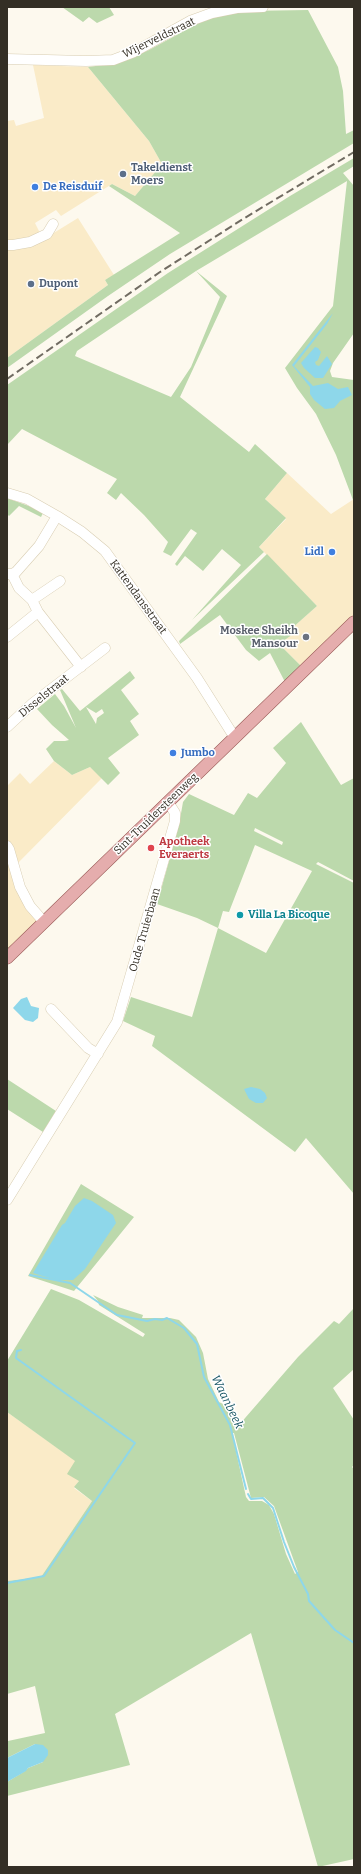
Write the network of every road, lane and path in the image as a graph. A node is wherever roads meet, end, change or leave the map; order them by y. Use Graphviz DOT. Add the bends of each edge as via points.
graph roads {
  1 [pos="263,7"];
  2 [pos="7,60"];
  3 [pos="53,224"];
  4 [pos="7,245"];
  5 [pos="7,494"];
  6 [pos="57,516"];
  7 [pos="9,574"];
  8 [pos="60,581"];
  9 [pos="32,600"];
  10 [pos="38,612"];
  11 [pos="354,622"];
  12 [pos="7,637"];
  13 [pos="105,648"];
  14 [pos="81,667"];
  15 [pos="7,727"];
  16 [pos="235,738"];
  17 [pos="168,802"];
  18 [pos="7,846"];
  19 [pos="44,922"];
  20 [pos="7,958"];
  21 [pos="51,1009"];
  22 [pos="98,1054"];
  23 [pos="7,1200"];
  1 -- 2 [label="street, Wijerveldstraat" via="237,8 212,13 190,21 134,52 113,60"];
  3 -- 4 [label="street" via="47,234 30,242"];
  5 -- 6 [label="street, Kattendansstraat" via="28,499"];
  6 -- 7 [label="street" via="39,546"];
  6 -- 16 [label="street, Kattendansstraat" via="105,551 197,678"];
  7 -- 9 [label="street"];
  8 -- 9 [label="street"];
  9 -- 10 [label="street"];
  10 -- 12 [label="street"];
  10 -- 14 [label="street"];
  11 -- 16 [label="main road, Sint-Truidersteenweg"];
  13 -- 14 [label="street, Disselstraat"];
  14 -- 15 [label="street, Disselstraat" via="33,703"];
  16 -- 17 [label="main road, Sint-Truidersteenweg"];
  17 -- 19 [label="main road, Sint-Truidersteenweg"];
  17 -- 22 [label="street, Oude Truierbaan" via="175,813 175,821 156,891 119,1018"];
  18 -- 19 [label="street" via="20,887 30,906"];
  19 -- 20 [label="main road, Sint-Truidersteenweg"];
  21 -- 22 [label="street" via="88,1048"];
  22 -- 23 [label="street, Oude Truierbaan"];
}
